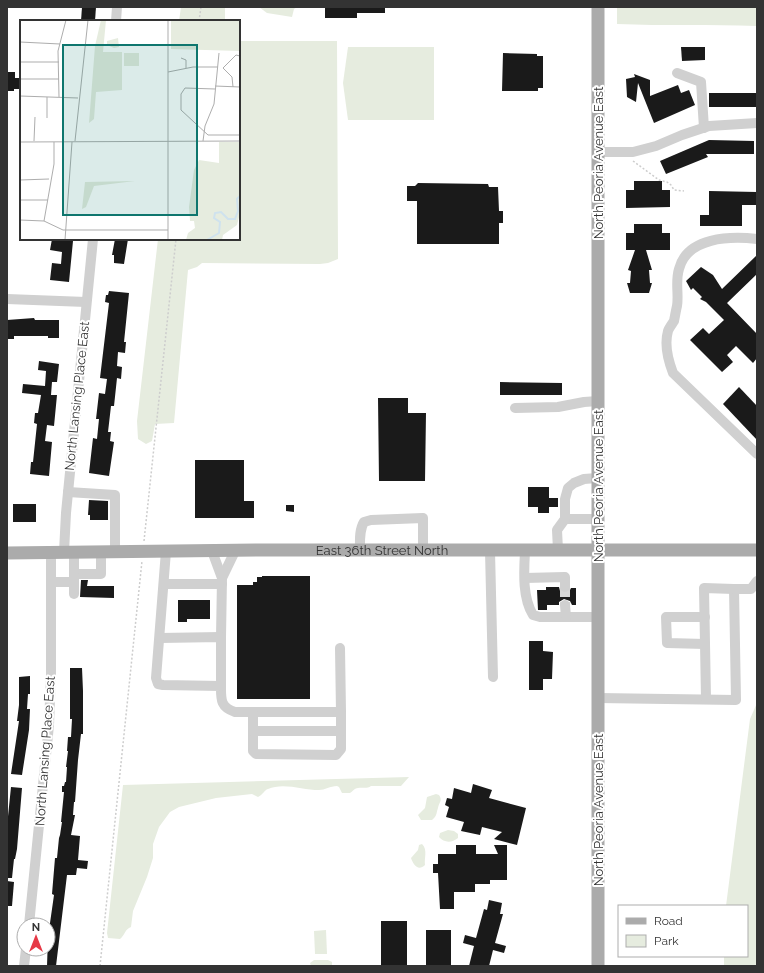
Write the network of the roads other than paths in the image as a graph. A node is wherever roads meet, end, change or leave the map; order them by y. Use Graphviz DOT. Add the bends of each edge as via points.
graph roads {
  1 [pos="117,7"];
  2 [pos="598,7"];
  3 [pos="116,20"];
  4 [pos="677,73"];
  5 [pos="757,123"];
  6 [pos="704,128"];
  7 [pos="598,152"];
  8 [pos="757,239"];
  9 [pos="93,240"];
  10 [pos="7,299"];
  11 [pos="86,302"];
  12 [pos="598,401"];
  13 [pos="515,408"];
  14 [pos="757,454"];
  15 [pos="597,478"];
  16 [pos="68,492"];
  17 [pos="564,519"];
  18 [pos="597,519"];
  19 [pos="360,550"];
  20 [pos="423,550"];
  21 [pos="525,550"];
  22 [pos="558,550"];
  23 [pos="598,550"];
  24 [pos="757,550"];
  25 [pos="166,551"];
  26 [pos="212,551"];
  27 [pos="235,551"];
  28 [pos="490,551"];
  29 [pos="69,552"];
  30 [pos="101,552"];
  31 [pos="115,552"];
  32 [pos="7,553"];
  33 [pos="51,553"];
  34 [pos="74,578"];
  35 [pos="525,578"];
  36 [pos="222,581"];
  37 [pos="51,582"];
  38 [pos="757,582"];
  39 [pos="164,584"];
  40 [pos="565,588"];
  41 [pos="734,589"];
  42 [pos="74,594"];
  43 [pos="565,605"];
  44 [pos="566,617"];
  45 [pos="598,617"];
  46 [pos="705,617"];
  47 [pos="221,637"];
  48 [pos="160,638"];
  49 [pos="705,644"];
  50 [pos="340,648"];
  51 [pos="493,677"];
  52 [pos="221,686"];
  53 [pos="598,698"];
  54 [pos="706,699"];
  55 [pos="254,712"];
  56 [pos="340,712"];
  57 [pos="253,731"];
  58 [pos="341,731"];
  59 [pos="29,917"];
  60 [pos="598,966"];
  1 -- 3 [label="street"];
  2 -- 7 [label="main road, North Peoria Avenue East"];
  4 -- 6 [label="street" via="701,82"];
  5 -- 6 [label="street"];
  6 -- 7 [label="street" via="633,152"];
  7 -- 12 [label="main road, North Peoria Avenue East"];
  8 -- 14 [label="street" via="729,238 709,242 695,248 685,257 676,282 678,303 668,331 667,342 667,358 673,373"];
  9 -- 11 [label="street, North Lansing Place East"];
  10 -- 11 [label="street"];
  11 -- 16 [label="street, North Lansing Place East"];
  12 -- 13 [label="street"];
  12 -- 15 [label="main road, North Peoria Avenue East"];
  15 -- 17 [label="street" via="584,479 568,488"];
  15 -- 18 [label="main road, North Peoria Avenue East"];
  16 -- 29 [label="street, North Lansing Place East"];
  16 -- 31 [label="street" via="115,495"];
  17 -- 18 [label="street"];
  17 -- 22 [label="street" via="557,530"];
  18 -- 23 [label="main road, North Peoria Avenue East"];
  19 -- 20 [label="main road, East 36th Street North"];
  19 -- 20 [label="street" via="361,526 364,522 423,518"];
  19 -- 27 [label="main road, East 36th Street North"];
  20 -- 28 [label="main road, East 36th Street North"];
  21 -- 22 [label="main road, East 36th Street North"];
  21 -- 28 [label="main road, East 36th Street North"];
  21 -- 35 [label="street"];
  22 -- 23 [label="main road, East 36th Street North"];
  23 -- 24 [label="main road, East 36th Street North"];
  23 -- 45 [label="main road, North Peoria Avenue East"];
  25 -- 26 [label="main road, East 36th Street North"];
  25 -- 31 [label="main road, East 36th Street North"];
  25 -- 39 [label="street"];
  26 -- 27 [label="main road, East 36th Street North"];
  26 -- 36 [label="street"];
  27 -- 36 [label="street"];
  28 -- 51 [label="street"];
  29 -- 30 [label="main road, East 36th Street North"];
  29 -- 33 [label="main road, East 36th Street North"];
  29 -- 34 [label="street, North Lansing Place East"];
  30 -- 31 [label="main road, East 36th Street North"];
  30 -- 34 [label="street" via="101,574"];
  32 -- 33 [label="main road, East 36th Street North"];
  33 -- 37 [label="street, North Lansing Place East"];
  34 -- 37 [label="street"];
  34 -- 42 [label="street, North Lansing Place East"];
  35 -- 40 [label="street" via="565,577"];
  35 -- 44 [label="street" via="528,607 533,615"];
  36 -- 39 [label="street"];
  36 -- 47 [label="street"];
  37 -- 59 [label="street, North Lansing Place East" via="49,725"];
  38 -- 41 [label="street" via="751,589"];
  39 -- 48 [label="street"];
  41 -- 46 [label="street" via="704,588"];
  41 -- 54 [label="street" via="736,700"];
  43 -- 44 [label="street"];
  44 -- 45 [label="street"];
  45 -- 53 [label="main road, North Peoria Avenue East"];
  46 -- 49 [label="street"];
  46 -- 49 [label="street" via="666,617 666,630 667,643"];
  47 -- 48 [label="street"];
  47 -- 52 [label="street"];
  48 -- 52 [label="street" via="156,678 158,684"];
  49 -- 54 [label="street"];
  50 -- 56 [label="street"];
  52 -- 55 [label="street" via="222,702 228,710"];
  53 -- 54 [label="street"];
  53 -- 60 [label="main road, North Peoria Avenue East"];
  55 -- 56 [label="street"];
  55 -- 57 [label="street"];
  56 -- 58 [label="street"];
  57 -- 58 [label="street"];
  57 -- 58 [label="street" via="253,750 256,754 336,755 341,749"];
}
